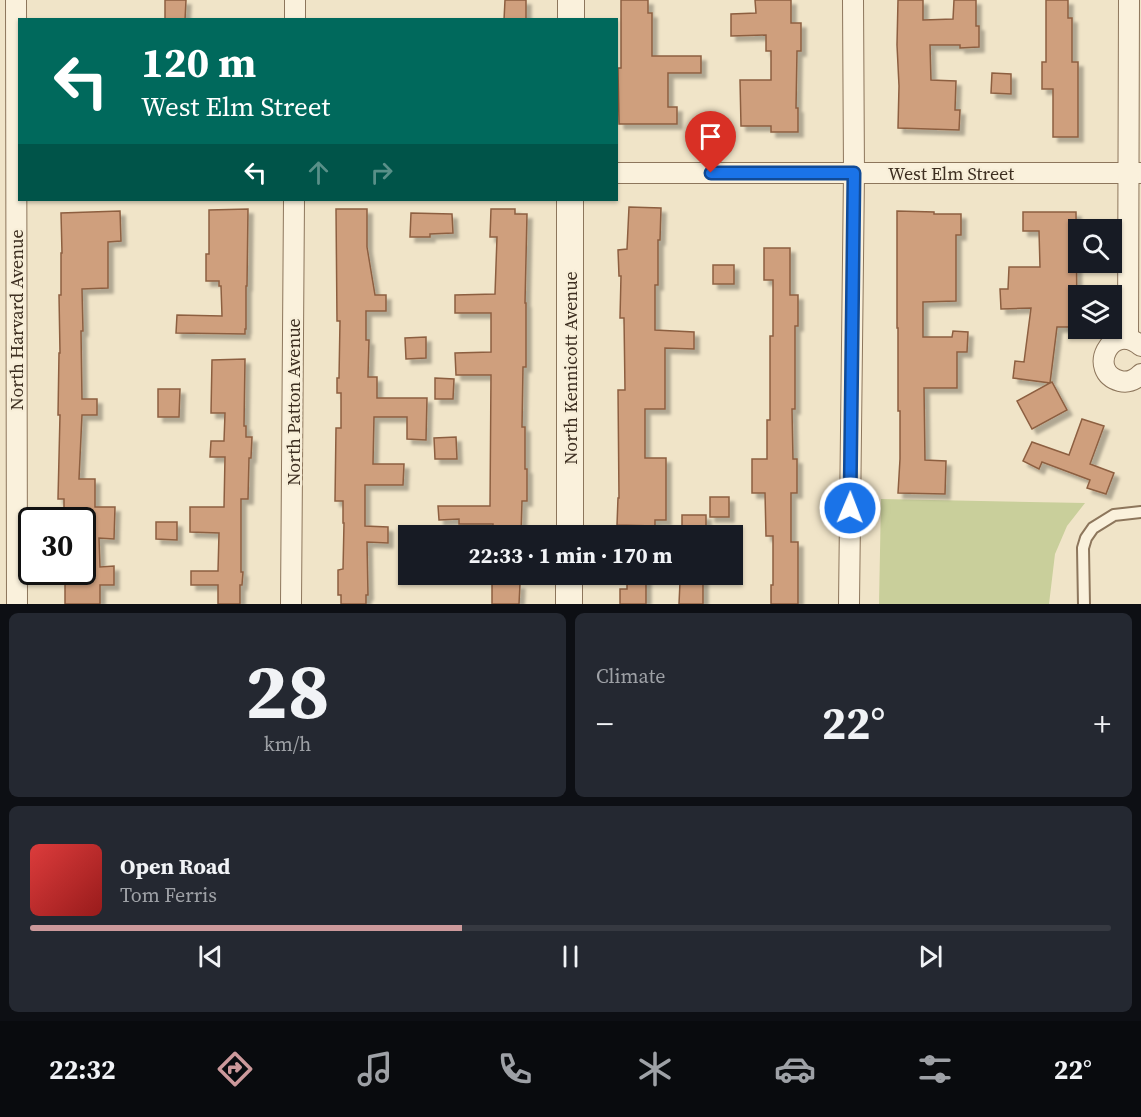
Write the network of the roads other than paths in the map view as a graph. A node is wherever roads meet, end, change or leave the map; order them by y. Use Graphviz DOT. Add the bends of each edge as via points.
graph roads {
  1 [pos="16,0"];
  2 [pos="295,0"];
  3 [pos="572,0"];
  4 [pos="853,0"];
  5 [pos="1129,0"];
  6 [pos="295,18"];
  7 [pos="571,18"];
  8 [pos="12,170"];
  9 [pos="618,173"];
  10 [pos="854,173"];
  11 [pos="1135,173"];
  12 [pos="294,201"];
  13 [pos="570,201"];
  14 [pos="1135,343"];
  15 [pos="1141,374"];
  16 [pos="1141,512"];
  17 [pos="570,525"];
  18 [pos="569,585"];
  19 [pos="17,604"];
  20 [pos="291,604"];
  21 [pos="569,604"];
  22 [pos="849,604"];
  23 [pos="1084,604"];
  1 -- 8 [label="street, North Harvard Avenue"];
  2 -- 6 [label="street"];
  3 -- 7 [label="street"];
  4 -- 10 [label="street"];
  5 -- 11 [label="street"];
  8 -- 19 [label="street, North Harvard Avenue"];
  9 -- 10 [label="street, West Elm Street"];
  10 -- 11 [label="street, West Elm Street"];
  10 -- 22 [label="street"];
  11 -- 14 [label="street"];
  12 -- 20 [label="street, North Patton Avenue"];
  13 -- 17 [label="street, North Kennicott Avenue"];
  14 -- 15 [label="street" via="1121,339 1109,345 1104,365 1111,377 1124,382"];
  16 -- 23 [label="lane" via="1114,515 1086,538"];
  18 -- 21 [label="street"];
}
